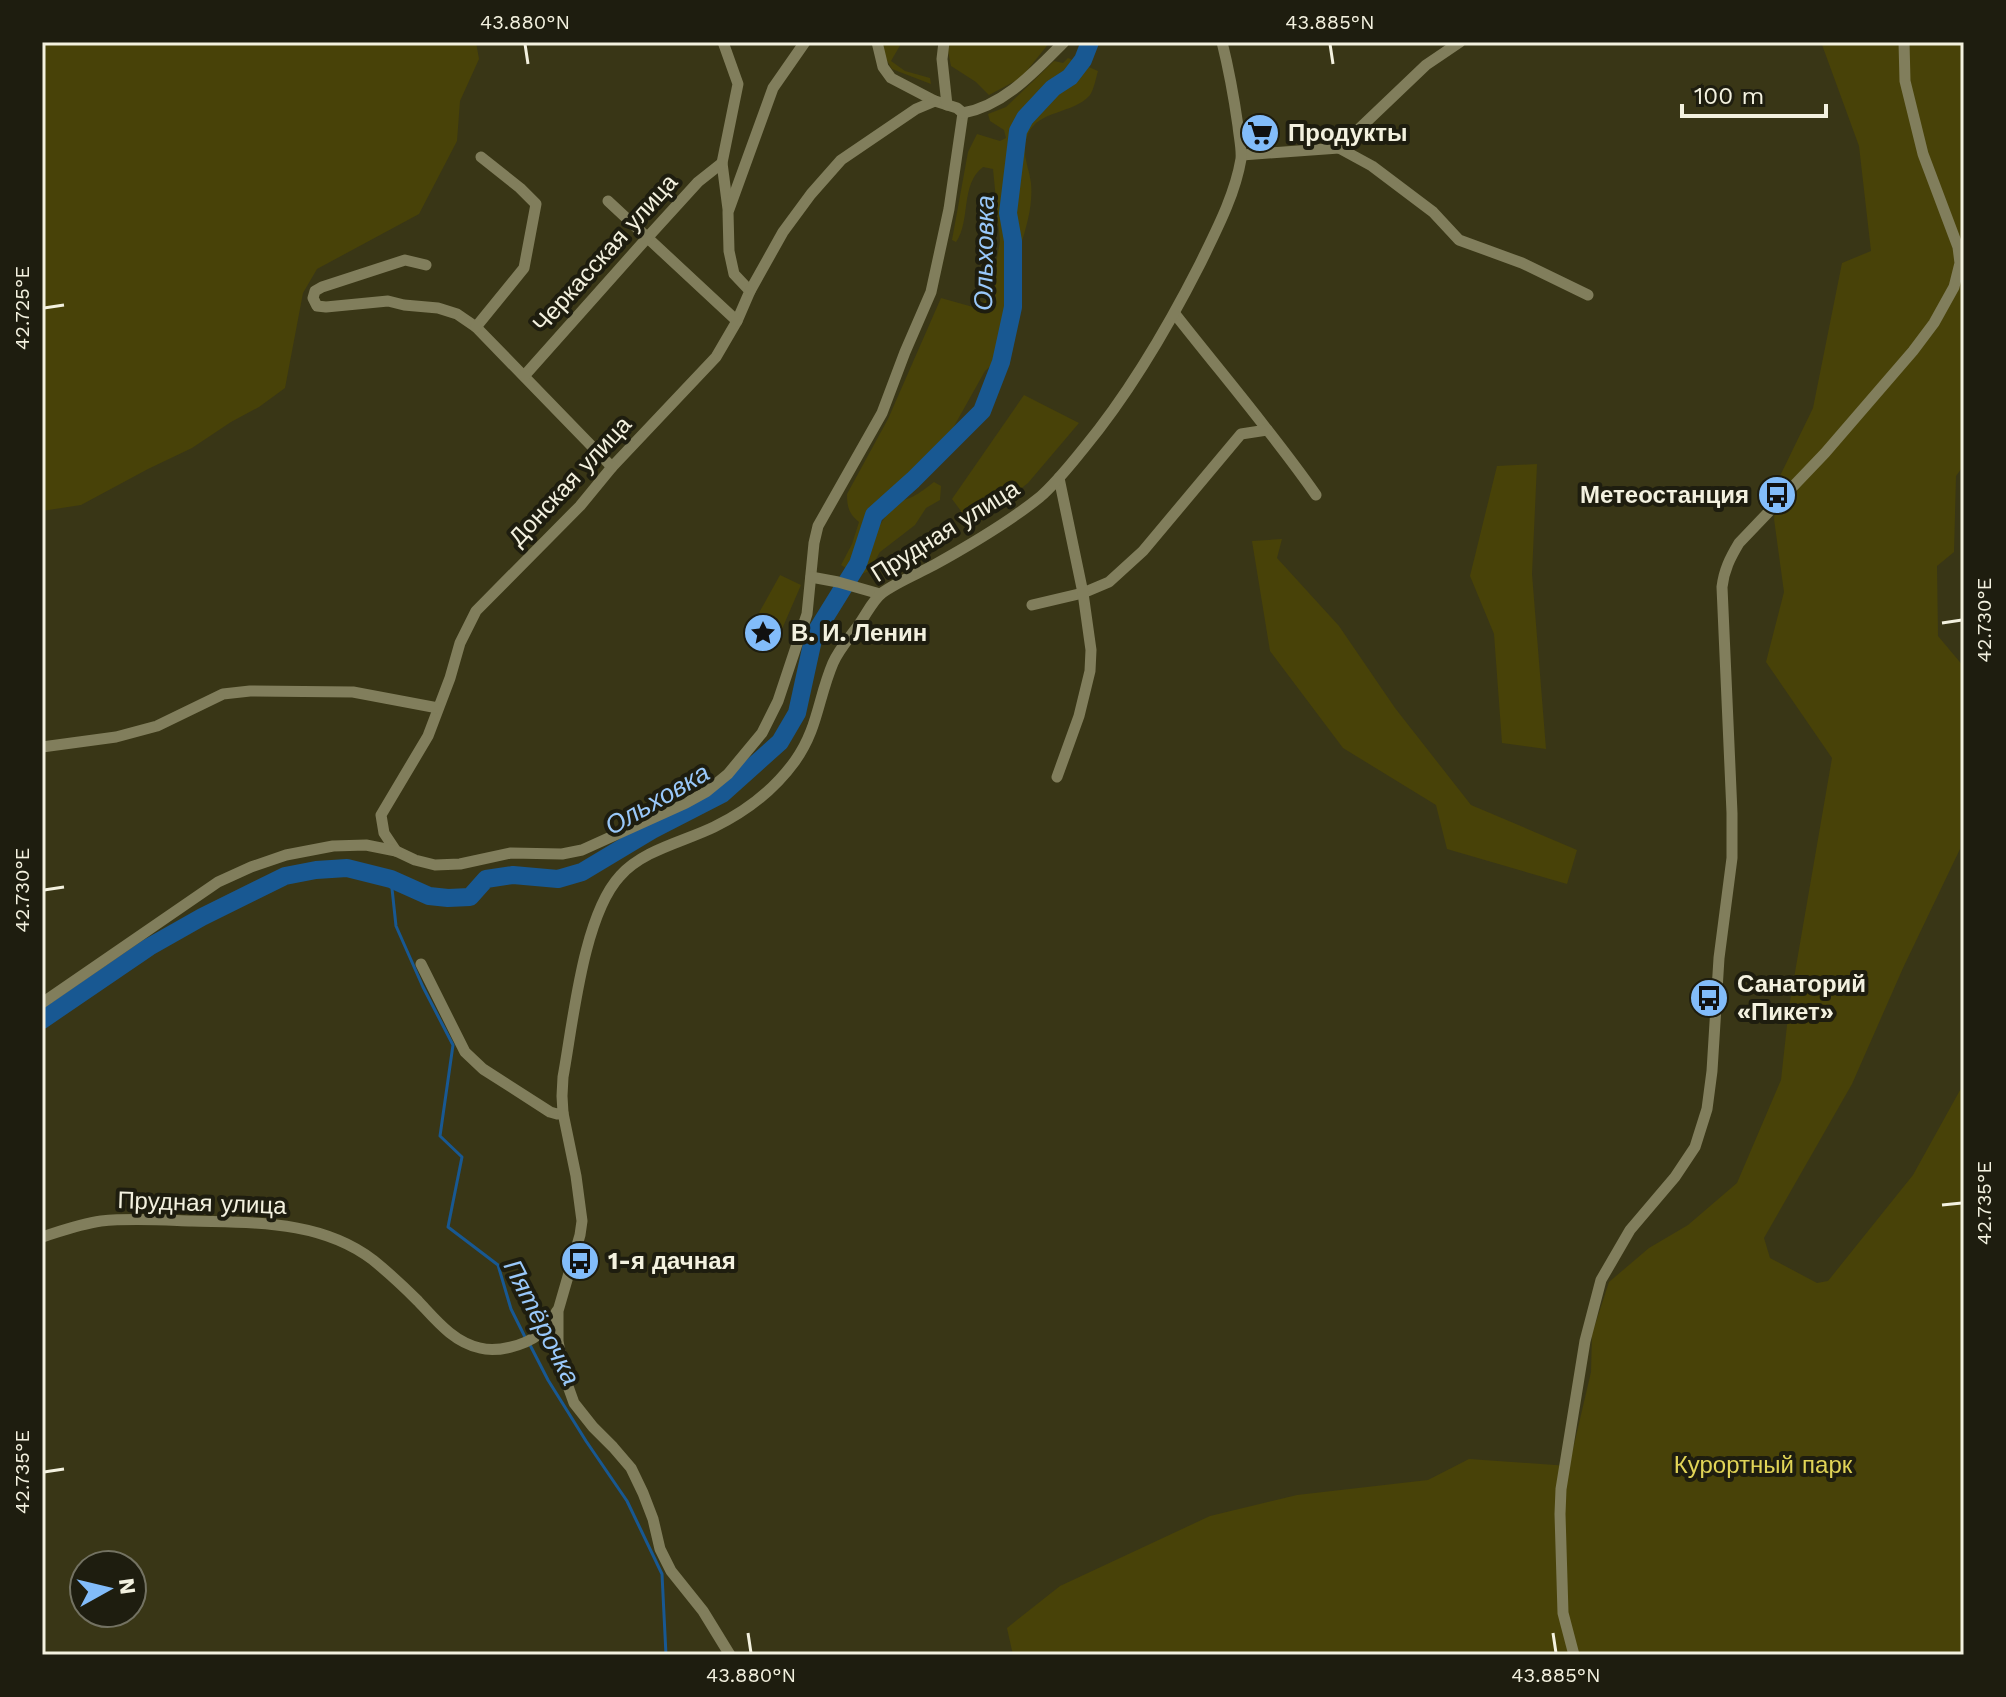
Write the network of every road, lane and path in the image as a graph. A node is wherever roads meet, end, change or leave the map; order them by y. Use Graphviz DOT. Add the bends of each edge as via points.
graph roads {
  1 [pos="723,42"];
  2 [pos="805,42"];
  3 [pos="877,42"];
  4 [pos="944,42"];
  5 [pos="1064,42"];
  6 [pos="1222,42"];
  7 [pos="1460,42"];
  8 [pos="1904,42"];
  9 [pos="941,103"];
  10 [pos="963,113"];
  11 [pos="1339,148"];
  12 [pos="1242,155"];
  13 [pos="481,157"];
  14 [pos="722,163"];
  15 [pos="608,201"];
  16 [pos="728,212"];
  17 [pos="647,238"];
  18 [pos="426,265"];
  19 [pos="750,291"];
  20 [pos="1588,295"];
  21 [pos="1175,314"];
  22 [pos="737,321"];
  23 [pos="476,327"];
  24 [pos="525,375"];
  25 [pos="1267,430"];
  26 [pos="612,467"];
  27 [pos="1059,478"];
  28 [pos="1316,495"];
  29 [pos="811,577"];
  30 [pos="1083,593"];
  31 [pos="880,594"];
  32 [pos="1032,605"];
  33 [pos="438,708"];
  34 [pos="42,747"];
  35 [pos="1057,777"];
  36 [pos="396,851"];
  37 [pos="421,964"];
  38 [pos="42,1003"];
  39 [pos="563,1113"];
  40 [pos="42,1237"];
  41 [pos="558,1311"];
  42 [pos="730,1655"];
  43 [pos="1574,1655"];
  1 -- 14 [label="street" via="738,84"];
  2 -- 16 [label="street" via="773,88"];
  3 -- 9 [label="street" via="891,78"];
  4 -- 9 [label="street"];
  5 -- 10 [label="street" via="1015,88 980,110"];
  6 -- 12 [label="street, Прудная улица"];
  7 -- 11 [label="street" via="1426,65"];
  8 -- 43 [label="street" via="1905,81 1923,154 1960,263 1946,304 1913,351 1739,543 1723,573 1732,858 1707,1109 1695,1147 1630,1230 1601,1280 1585,1341 1560,1514 1563,1613"];
  9 -- 10 [label="street"];
  9 -- 19 [label="street, Донская улица" via="916,109 841,160 783,232"];
  10 -- 29 [label="street" via="931,292 882,413 818,526"];
  11 -- 12 [label="street"];
  11 -- 20 [label="street" via="1433,212 1459,240"];
  12 -- 21 [label="street, Прудная улица" via="1216,233"];
  13 -- 23 [label="street" via="536,204 524,268"];
  14 -- 16 [label="street"];
  14 -- 17 [label="street, Черкасская улица"];
  15 -- 17 [label="street"];
  16 -- 19 [label="street" via="734,274"];
  17 -- 22 [label="street"];
  17 -- 24 [label="street, Черкасская улица"];
  18 -- 23 [label="street" via="405,260 322,287 313,298 317,306 326,307 388,301 438,308"];
  19 -- 22 [label="street, Донская улица"];
  21 -- 25 [label="street"];
  21 -- 27 [label="street, Прудная улица" via="1115,408"];
  22 -- 26 [label="street, Донская улица" via="716,357"];
  23 -- 24 [label="street"];
  24 -- 26 [label="street"];
  25 -- 28 [label="street"];
  25 -- 30 [label="street" via="1241,434 1143,551 1109,582"];
  26 -- 33 [label="street, Донская улица" via="476,611"];
  27 -- 30 [label="street"];
  27 -- 31 [label="street, Прудная улица" via="993,529"];
  29 -- 31 [label="street"];
  29 -- 36 [label="street" via="807,614 778,701 762,733 706,792 582,850 562,854 511,853 435,865"];
  30 -- 32 [label="street"];
  30 -- 35 [label="street" via="1090,671"];
  31 -- 39 [label="street, Прудная улица" via="840,650 809,739 780,780 733,817 639,861 613,885 585,953 563,1077"];
  33 -- 34 [label="street" via="353,692 250,691 223,694 157,726"];
  33 -- 36 [label="street, Донская улица" via="428,736 381,815 384,833"];
  36 -- 38 [label="street" via="333,846 251,867 218,882"];
  37 -- 39 [label="street" via="465,1052 550,1112"];
  39 -- 41 [label="street, Прудная улица" via="582,1221"];
  40 -- 41 [label="street, Прудная улица" via="120,1220 265,1223 317,1232 372,1259 439,1324 482,1349 536,1336"];
  41 -- 42 [label="street, Прудная улица" via="558,1341 574,1403 631,1468 671,1571"];
}
